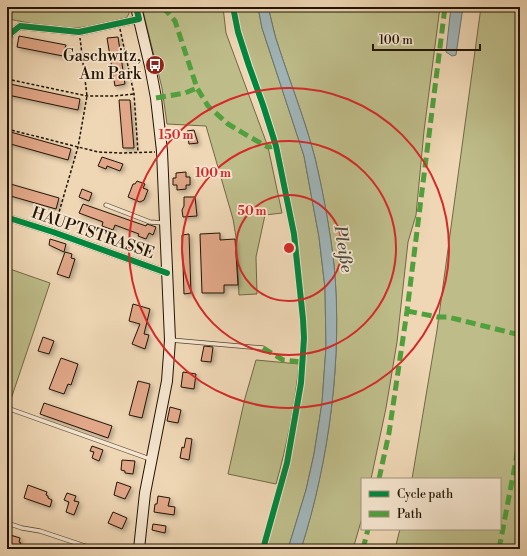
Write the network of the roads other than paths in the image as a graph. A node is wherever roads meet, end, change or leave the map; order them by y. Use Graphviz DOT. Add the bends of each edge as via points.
graph roads {
  1 [pos="136,7"];
  2 [pos="139,19"];
  3 [pos="7,50"];
  4 [pos="106,205"];
  5 [pos="9,218"];
  6 [pos="165,223"];
  7 [pos="167,273"];
  8 [pos="170,340"];
  9 [pos="263,348"];
  10 [pos="7,408"];
  11 [pos="151,459"];
  12 [pos="7,522"];
  13 [pos="94,549"];
  14 [pos="139,549"];
  1 -- 2 [label="main road, HAUPTSTRASSE"];
  2 -- 3 [label="street" via="79,32 20,26 10,34"];
  2 -- 6 [label="main road, HAUPTSTRASSE" via="155,92 162,151"];
  4 -- 6 [label="lane, HAUPTSTRASSE" via="150,222"];
  5 -- 7 [label="street, HAUPTSTRASSE"];
  6 -- 7 [label="main road, HAUPTSTRASSE"];
  7 -- 8 [label="main road, HAUPTSTRASSE"];
  8 -- 9 [label="lane"];
  8 -- 11 [label="main road, HAUPTSTRASSE" via="167,381"];
  10 -- 11 [label="lane"];
  11 -- 14 [label="main road, HAUPTSTRASSE"];
  12 -- 13 [label="lane"];
}
